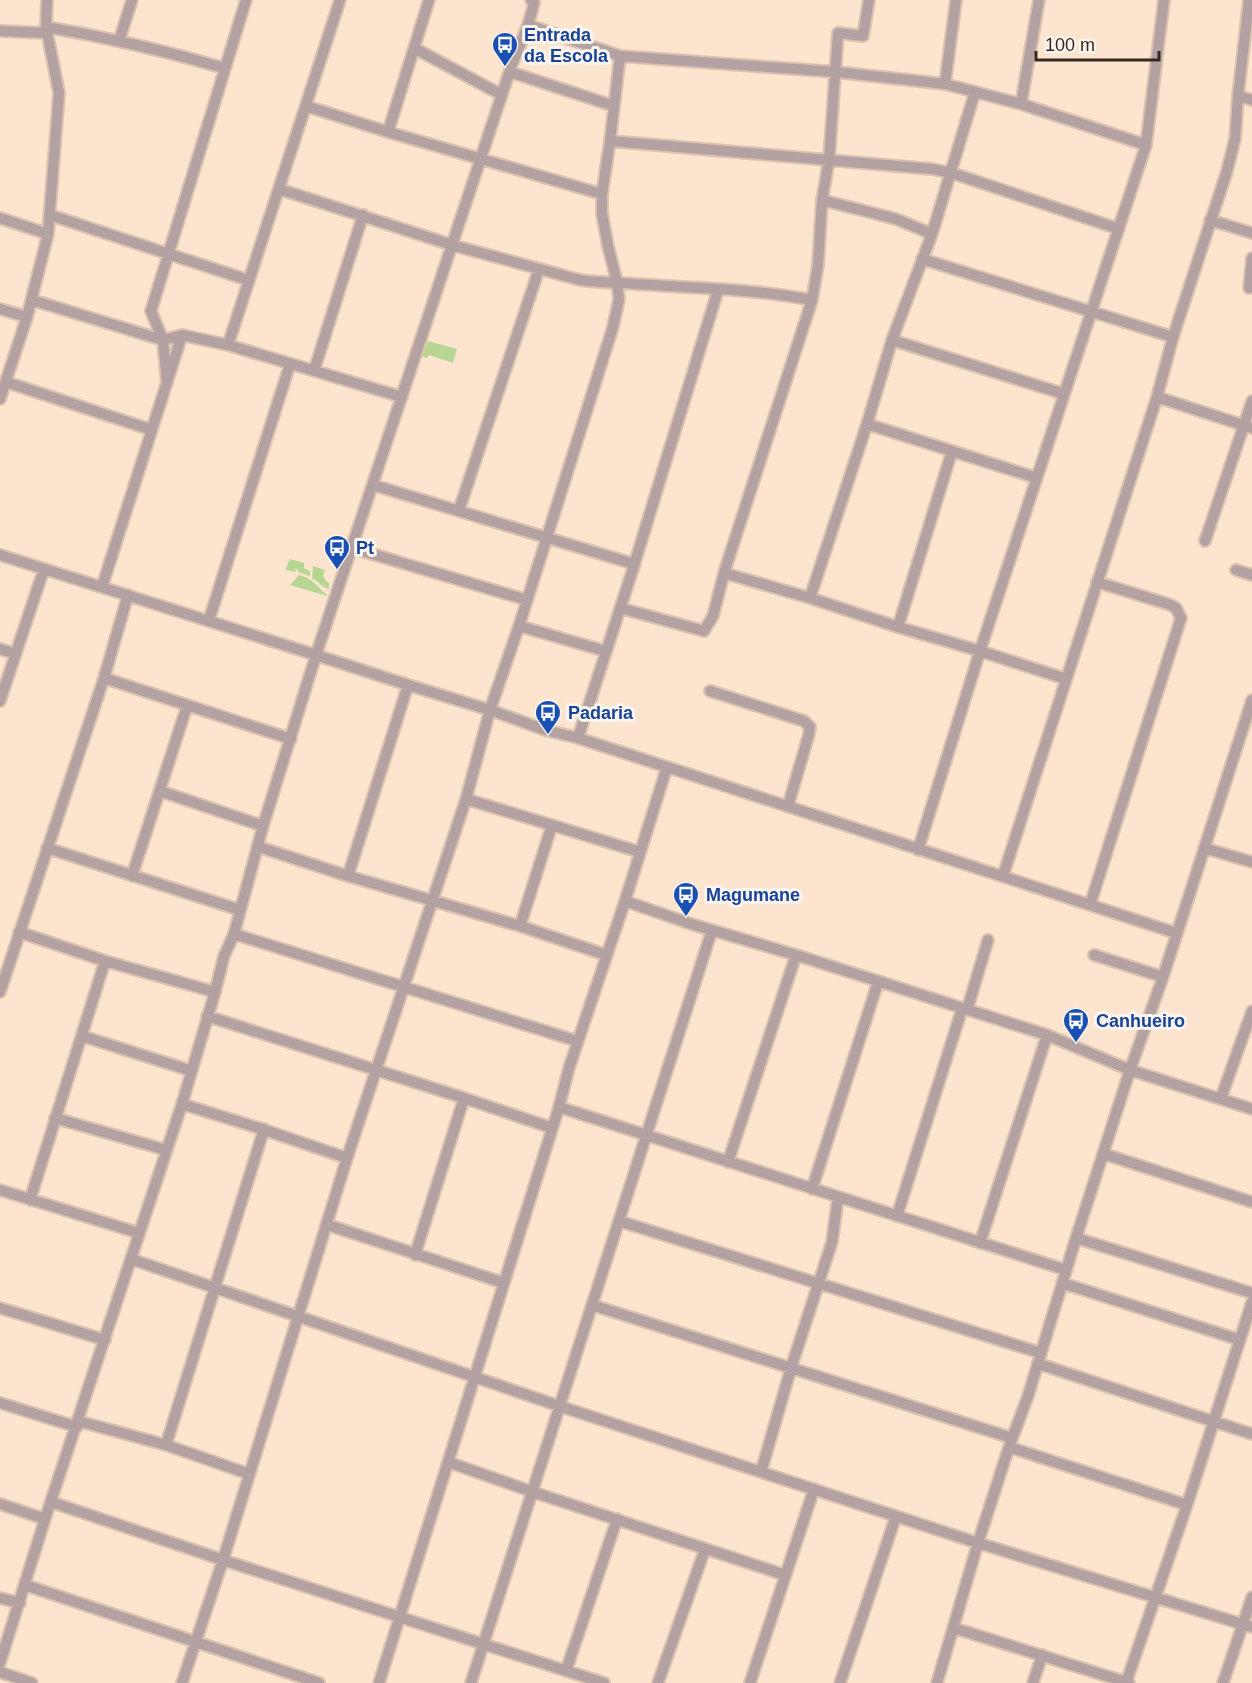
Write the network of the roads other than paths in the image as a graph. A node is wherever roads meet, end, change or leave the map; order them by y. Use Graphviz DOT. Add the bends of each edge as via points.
graph roads {
  1 [pos="48,0"];
  2 [pos="132,0"];
  3 [pos="246,0"];
  4 [pos="340,0"];
  5 [pos="429,0"];
  6 [pos="869,0"];
  7 [pos="956,0"];
  8 [pos="1039,0"];
  9 [pos="1164,0"];
  10 [pos="1250,0"];
  11 [pos="534,1"];
  12 [pos="528,25"];
  13 [pos="46,30"];
  14 [pos="0,31"];
  15 [pos="120,41"];
  16 [pos="414,48"];
  17 [pos="620,56"];
  18 [pos="224,68"];
  19 [pos="510,72"];
  20 [pos="836,72"];
  21 [pos="945,84"];
  22 [pos="975,92"];
  23 [pos="502,95"];
  24 [pos="1238,96"];
  25 [pos="1252,100"];
  26 [pos="1021,104"];
  27 [pos="306,106"];
  28 [pos="614,106"];
  29 [pos="388,132"];
  30 [pos="610,141"];
  31 [pos="1146,146"];
  32 [pos="481,160"];
  33 [pos="829,160"];
  34 [pos="952,173"];
  35 [pos="279,189"];
  36 [pos="602,194"];
  37 [pos="822,200"];
  38 [pos="50,215"];
  39 [pos="363,215"];
  40 [pos="0,218"];
  41 [pos="1210,220"];
  42 [pos="1119,229"];
  43 [pos="1252,233"];
  44 [pos="48,234"];
  45 [pos="932,234"];
  46 [pos="452,245"];
  47 [pos="168,253"];
  48 [pos="1252,258"];
  49 [pos="922,259"];
  50 [pos="539,269"];
  51 [pos="248,280"];
  52 [pos="617,282"];
  53 [pos="1249,288"];
  54 [pos="718,290"];
  55 [pos="32,300"];
  56 [pos="812,300"];
  57 [pos="0,309"];
  58 [pos="1091,311"];
  59 [pos="27,318"];
  60 [pos="182,336"];
  61 [pos="1173,337"];
  62 [pos="163,340"];
  63 [pos="892,340"];
  64 [pos="228,345"];
  65 [pos="290,364"];
  66 [pos="314,371"];
  67 [pos="6,382"];
  68 [pos="167,383"];
  69 [pos="1064,394"];
  70 [pos="1,395"];
  71 [pos="402,397"];
  72 [pos="1157,398"];
  73 [pos="1252,401"];
  74 [pos="867,424"];
  75 [pos="1248,426"];
  76 [pos="152,430"];
  77 [pos="952,451"];
  78 [pos="1037,478"];
  79 [pos="373,484"];
  80 [pos="459,510"];
  81 [pos="547,536"];
  82 [pos="1205,541"];
  83 [pos="352,548"];
  84 [pos="0,555"];
  85 [pos="634,564"];
  86 [pos="44,569"];
  87 [pos="1236,570"];
  88 [pos="724,573"];
  89 [pos="1252,574"];
  90 [pos="1096,582"];
  91 [pos="102,587"];
  92 [pos="128,595"];
  93 [pos="810,598"];
  94 [pos="527,600"];
  95 [pos="620,608"];
  96 [pos="209,621"];
  97 [pos="519,626"];
  98 [pos="898,627"];
  99 [pos="0,649"];
  100 [pos="605,651"];
  101 [pos="980,651"];
  102 [pos="16,654"];
  103 [pos="316,655"];
  104 [pos="104,678"];
  105 [pos="1066,679"];
  106 [pos="408,685"];
  107 [pos="710,691"];
  108 [pos="1252,700"];
  109 [pos="0,701"];
  110 [pos="187,706"];
  111 [pos="490,710"];
  112 [pos="578,738"];
  113 [pos="291,740"];
  114 [pos="667,767"];
  115 [pos="160,791"];
  116 [pos="466,799"];
  117 [pos="788,806"];
  118 [pos="552,825"];
  119 [pos="263,826"];
  120 [pos="259,847"];
  121 [pos="46,848"];
  122 [pos="1204,848"];
  123 [pos="918,849"];
  124 [pos="640,852"];
  125 [pos="1252,862"];
  126 [pos="132,876"];
  127 [pos="348,876"];
  128 [pos="1003,876"];
  129 [pos="432,900"];
  130 [pos="625,901"];
  131 [pos="1090,904"];
  132 [pos="240,910"];
  133 [pos="520,926"];
  134 [pos="712,930"];
  135 [pos="19,932"];
  136 [pos="1176,933"];
  137 [pos="234,934"];
  138 [pos="988,940"];
  139 [pos="606,955"];
  140 [pos="796,955"];
  141 [pos="1094,955"];
  142 [pos="105,961"];
  143 [pos="1163,977"];
  144 [pos="878,982"];
  145 [pos="403,986"];
  146 [pos="0,992"];
  147 [pos="215,992"];
  148 [pos="965,1009"];
  149 [pos="1252,1011"];
  150 [pos="207,1016"];
  151 [pos="1047,1035"];
  152 [pos="82,1036"];
  153 [pos="577,1041"];
  154 [pos="1130,1070"];
  155 [pos="192,1071"];
  156 [pos="376,1071"];
  157 [pos="464,1098"];
  158 [pos="1221,1098"];
  159 [pos="182,1104"];
  160 [pos="559,1107"];
  161 [pos="1252,1108"];
  162 [pos="55,1118"];
  163 [pos="552,1128"];
  164 [pos="264,1129"];
  165 [pos="646,1135"];
  166 [pos="166,1150"];
  167 [pos="1104,1154"];
  168 [pos="347,1158"];
  169 [pos="729,1162"];
  170 [pos="812,1189"];
  171 [pos="0,1190"];
  172 [pos="838,1197"];
  173 [pos="30,1200"];
  174 [pos="1252,1202"];
  175 [pos="897,1216"];
  176 [pos="619,1221"];
  177 [pos="328,1225"];
  178 [pos="139,1233"];
  179 [pos="1076,1238"];
  180 [pos="980,1243"];
  181 [pos="416,1255"];
  182 [pos="130,1259"];
  183 [pos="1066,1270"];
  184 [pos="504,1283"];
  185 [pos="818,1283"];
  186 [pos="1062,1283"];
  187 [pos="214,1287"];
  188 [pos="1252,1293"];
  189 [pos="1252,1302"];
  190 [pos="592,1305"];
  191 [pos="0,1308"];
  192 [pos="298,1318"];
  193 [pos="105,1340"];
  194 [pos="1240,1340"];
  195 [pos="1040,1359"];
  196 [pos="791,1368"];
  197 [pos="474,1376"];
  198 [pos="0,1403"];
  199 [pos="559,1406"];
  200 [pos="1215,1421"];
  201 [pos="78,1424"];
  202 [pos="1252,1434"];
  203 [pos="1010,1442"];
  204 [pos="166,1445"];
  205 [pos="448,1462"];
  206 [pos="761,1472"];
  207 [pos="249,1474"];
  208 [pos="814,1489"];
  209 [pos="533,1492"];
  210 [pos="51,1502"];
  211 [pos="0,1504"];
  212 [pos="1187,1505"];
  213 [pos="896,1516"];
  214 [pos="45,1519"];
  215 [pos="617,1519"];
  216 [pos="978,1543"];
  217 [pos="705,1549"];
  218 [pos="223,1560"];
  219 [pos="785,1575"];
  220 [pos="25,1585"];
  221 [pos="1156,1597"];
  222 [pos="0,1598"];
  223 [pos="1252,1598"];
  224 [pos="20,1604"];
  225 [pos="399,1617"];
  226 [pos="1248,1625"];
  227 [pos="954,1628"];
  228 [pos="195,1643"];
  229 [pos="483,1644"];
  230 [pos="1042,1655"];
  231 [pos="0,1663"];
  232 [pos="566,1671"];
  233 [pos="0,1672"];
  234 [pos="32,1683"];
  235 [pos="182,1683"];
  236 [pos="320,1683"];
  237 [pos="379,1683"];
  238 [pos="471,1683"];
  239 [pos="604,1683"];
  240 [pos="658,1683"];
  241 [pos="750,1683"];
  242 [pos="840,1683"];
  243 [pos="937,1683"];
  244 [pos="1033,1683"];
  245 [pos="1127,1683"];
  246 [pos="1223,1683"];
  1 -- 13 [label="street"];
  2 -- 15 [label="street"];
  3 -- 18 [label="street"];
  4 -- 27 [label="street"];
  5 -- 16 [label="street"];
  6 -- 20 [label="street" via="863,36 838,33"];
  7 -- 21 [label="street"];
  8 -- 26 [label="street"];
  9 -- 31 [label="street"];
  10 -- 24 [label="street"];
  11 -- 12 [label="street"];
  12 -- 17 [label="street"];
  12 -- 19 [label="street"];
  13 -- 14 [label="street"];
  13 -- 15 [label="street"];
  13 -- 38 [label="street" via="59,93"];
  15 -- 18 [label="street"];
  16 -- 23 [label="street"];
  16 -- 29 [label="street"];
  17 -- 20 [label="street"];
  17 -- 28 [label="street"];
  18 -- 47 [label="street"];
  19 -- 23 [label="street"];
  19 -- 28 [label="street"];
  20 -- 21 [label="street"];
  20 -- 33 [label="street"];
  21 -- 22 [label="street"];
  22 -- 26 [label="street"];
  22 -- 34 [label="street"];
  23 -- 32 [label="street"];
  24 -- 25 [label="street"];
  24 -- 41 [label="street" via="1235,139"];
  26 -- 31 [label="street"];
  27 -- 29 [label="street"];
  27 -- 35 [label="street"];
  28 -- 30 [label="street"];
  29 -- 32 [label="street"];
  30 -- 33 [label="street"];
  30 -- 36 [label="street"];
  31 -- 42 [label="street"];
  32 -- 36 [label="street"];
  32 -- 46 [label="street"];
  33 -- 34 [label="street"];
  33 -- 37 [label="street"];
  34 -- 42 [label="street"];
  34 -- 45 [label="street"];
  35 -- 39 [label="street"];
  35 -- 51 [label="street"];
  36 -- 52 [label="street" via="602,214"];
  37 -- 45 [label="street" via="896,219"];
  37 -- 56 [label="street"];
  38 -- 44 [label="street"];
  38 -- 47 [label="street"];
  39 -- 46 [label="street"];
  39 -- 66 [label="street"];
  40 -- 44 [label="street"];
  41 -- 43 [label="street"];
  41 -- 61 [label="street"];
  42 -- 58 [label="street"];
  44 -- 55 [label="street"];
  45 -- 49 [label="street"];
  46 -- 50 [label="street"];
  46 -- 71 [label="street"];
  47 -- 51 [label="street"];
  47 -- 62 [label="street" via="151,311"];
  48 -- 53 [label="street"];
  49 -- 58 [label="street"];
  49 -- 63 [label="street"];
  50 -- 52 [label="street" via="579,280"];
  50 -- 80 [label="street"];
  51 -- 64 [label="street"];
  52 -- 54 [label="street"];
  52 -- 81 [label="street" via="619,299 613,327"];
  54 -- 56 [label="street"];
  54 -- 85 [label="street"];
  55 -- 59 [label="street"];
  55 -- 62 [label="street"];
  56 -- 88 [label="street"];
  57 -- 59 [label="street"];
  58 -- 61 [label="street"];
  58 -- 69 [label="street"];
  59 -- 67 [label="street"];
  60 -- 62 [label="street"];
  60 -- 64 [label="street"];
  60 -- 68 [label="street"];
  61 -- 72 [label="street"];
  62 -- 68 [label="street"];
  63 -- 69 [label="street"];
  63 -- 74 [label="street"];
  64 -- 65 [label="street"];
  65 -- 66 [label="street"];
  65 -- 96 [label="street"];
  66 -- 71 [label="street"];
  67 -- 70 [label="street"];
  67 -- 76 [label="street"];
  68 -- 76 [label="street"];
  69 -- 78 [label="street"];
  71 -- 79 [label="street"];
  72 -- 75 [label="street"];
  72 -- 90 [label="street"];
  73 -- 75 [label="street"];
  74 -- 77 [label="street"];
  74 -- 93 [label="street"];
  75 -- 82 [label="street"];
  76 -- 91 [label="street"];
  77 -- 78 [label="street"];
  77 -- 98 [label="street"];
  78 -- 101 [label="street"];
  79 -- 80 [label="street"];
  79 -- 83 [label="street"];
  80 -- 81 [label="street"];
  81 -- 85 [label="street"];
  81 -- 94 [label="street"];
  83 -- 94 [label="street"];
  83 -- 103 [label="street"];
  84 -- 86 [label="street"];
  85 -- 95 [label="street"];
  86 -- 91 [label="street"];
  86 -- 102 [label="street"];
  87 -- 89 [label="street"];
  88 -- 93 [label="street"];
  88 -- 95 [label="street" via="713,616 704,631"];
  90 -- 105 [label="street"];
  90 -- 131 [label="street" via="1171,605 1181,618"];
  91 -- 92 [label="street"];
  92 -- 96 [label="street"];
  92 -- 104 [label="street"];
  93 -- 98 [label="street"];
  94 -- 97 [label="street"];
  95 -- 100 [label="street"];
  96 -- 103 [label="street"];
  97 -- 100 [label="street"];
  97 -- 111 [label="street"];
  98 -- 101 [label="street"];
  99 -- 102 [label="street"];
  100 -- 112 [label="street"];
  101 -- 105 [label="street"];
  101 -- 123 [label="street"];
  102 -- 109 [label="street"];
  103 -- 106 [label="street"];
  103 -- 113 [label="street"];
  104 -- 110 [label="street"];
  104 -- 121 [label="street"];
  105 -- 128 [label="street"];
  106 -- 111 [label="street"];
  106 -- 127 [label="street"];
  107 -- 117 [label="street" via="804,721 810,727"];
  108 -- 122 [label="street"];
  110 -- 113 [label="street"];
  110 -- 115 [label="street"];
  111 -- 112 [label="street"];
  111 -- 116 [label="street"];
  112 -- 114 [label="street"];
  113 -- 119 [label="street"];
  114 -- 117 [label="street"];
  114 -- 124 [label="street"];
  115 -- 119 [label="street"];
  115 -- 126 [label="street"];
  116 -- 118 [label="street"];
  116 -- 129 [label="street"];
  117 -- 123 [label="street"];
  118 -- 124 [label="street"];
  118 -- 133 [label="street"];
  119 -- 120 [label="street"];
  120 -- 127 [label="street"];
  120 -- 132 [label="street"];
  121 -- 126 [label="street"];
  121 -- 135 [label="street"];
  122 -- 125 [label="street"];
  122 -- 136 [label="street"];
  123 -- 128 [label="street"];
  124 -- 130 [label="street"];
  126 -- 132 [label="street"];
  127 -- 129 [label="street"];
  128 -- 131 [label="street"];
  129 -- 133 [label="street"];
  129 -- 145 [label="street"];
  130 -- 134 [label="street"];
  130 -- 139 [label="street"];
  131 -- 136 [label="street"];
  132 -- 137 [label="street"];
  133 -- 139 [label="street"];
  134 -- 140 [label="street"];
  134 -- 165 [label="street"];
  135 -- 142 [label="street"];
  135 -- 146 [label="street"];
  136 -- 143 [label="street"];
  137 -- 145 [label="street"];
  137 -- 147 [label="street"];
  138 -- 148 [label="street"];
  139 -- 153 [label="street"];
  140 -- 144 [label="street"];
  140 -- 169 [label="street"];
  141 -- 143 [label="street"];
  142 -- 147 [label="street"];
  142 -- 152 [label="street"];
  143 -- 154 [label="street"];
  144 -- 148 [label="street"];
  144 -- 170 [label="street"];
  145 -- 153 [label="street"];
  145 -- 156 [label="street"];
  147 -- 150 [label="street"];
  148 -- 151 [label="street"];
  148 -- 175 [label="street"];
  149 -- 158 [label="street"];
  150 -- 155 [label="street"];
  150 -- 156 [label="street"];
  151 -- 154 [label="street"];
  151 -- 180 [label="street"];
  152 -- 155 [label="street"];
  152 -- 162 [label="street"];
  153 -- 160 [label="street"];
  154 -- 158 [label="street"];
  154 -- 167 [label="street"];
  155 -- 159 [label="street"];
  156 -- 157 [label="street"];
  156 -- 168 [label="street"];
  157 -- 163 [label="street"];
  157 -- 181 [label="street"];
  158 -- 161 [label="street"];
  159 -- 164 [label="street"];
  159 -- 166 [label="street"];
  160 -- 163 [label="street"];
  160 -- 165 [label="street"];
  162 -- 166 [label="street"];
  162 -- 173 [label="street"];
  163 -- 184 [label="street"];
  164 -- 168 [label="street"];
  164 -- 187 [label="street"];
  165 -- 169 [label="street"];
  165 -- 176 [label="street"];
  166 -- 178 [label="street"];
  167 -- 174 [label="street"];
  167 -- 179 [label="street"];
  168 -- 177 [label="street"];
  169 -- 170 [label="street"];
  170 -- 172 [label="street"];
  171 -- 173 [label="street"];
  172 -- 175 [label="street"];
  172 -- 185 [label="street" via="832,1242"];
  173 -- 178 [label="street"];
  175 -- 180 [label="street"];
  176 -- 185 [label="street"];
  176 -- 190 [label="street"];
  177 -- 181 [label="street"];
  177 -- 192 [label="street"];
  178 -- 182 [label="street"];
  179 -- 183 [label="street"];
  179 -- 188 [label="street"];
  180 -- 183 [label="street"];
  181 -- 184 [label="street"];
  182 -- 187 [label="street"];
  182 -- 193 [label="street"];
  183 -- 186 [label="street"];
  184 -- 197 [label="street"];
  185 -- 195 [label="street"];
  185 -- 196 [label="street"];
  186 -- 194 [label="street"];
  186 -- 195 [label="street"];
  187 -- 192 [label="street"];
  187 -- 204 [label="street"];
  189 -- 194 [label="street"];
  190 -- 196 [label="street"];
  190 -- 199 [label="street"];
  191 -- 193 [label="street"];
  192 -- 197 [label="street"];
  192 -- 207 [label="street"];
  193 -- 201 [label="street"];
  194 -- 200 [label="street"];
  195 -- 200 [label="street"];
  195 -- 203 [label="street"];
  196 -- 203 [label="street"];
  196 -- 206 [label="street"];
  197 -- 199 [label="street"];
  197 -- 205 [label="street"];
  198 -- 201 [label="street"];
  199 -- 206 [label="street"];
  199 -- 209 [label="street"];
  200 -- 202 [label="street"];
  200 -- 212 [label="street"];
  201 -- 204 [label="street"];
  201 -- 210 [label="street"];
  203 -- 212 [label="street"];
  203 -- 216 [label="street"];
  204 -- 207 [label="street"];
  205 -- 209 [label="street"];
  205 -- 225 [label="street"];
  206 -- 208 [label="street"];
  207 -- 218 [label="street"];
  208 -- 213 [label="street"];
  208 -- 219 [label="street"];
  209 -- 215 [label="street"];
  209 -- 229 [label="street"];
  210 -- 214 [label="street"];
  210 -- 218 [label="street"];
  211 -- 214 [label="street"];
  212 -- 221 [label="street"];
  213 -- 216 [label="street"];
  213 -- 242 [label="street"];
  214 -- 220 [label="street"];
  215 -- 217 [label="street"];
  215 -- 232 [label="street"];
  216 -- 221 [label="street"];
  216 -- 227 [label="street"];
  217 -- 219 [label="street"];
  217 -- 240 [label="street"];
  218 -- 225 [label="street"];
  218 -- 228 [label="street"];
  219 -- 241 [label="street"];
  220 -- 224 [label="street"];
  220 -- 228 [label="street"];
  221 -- 226 [label="street"];
  221 -- 245 [label="street"];
  222 -- 224 [label="street"];
  223 -- 226 [label="street"];
  224 -- 231 [label="street"];
  225 -- 229 [label="street"];
  225 -- 237 [label="street"];
  226 -- 246 [label="street"];
  227 -- 230 [label="street"];
  227 -- 243 [label="street"];
  228 -- 235 [label="street"];
  228 -- 236 [label="street"];
  229 -- 232 [label="street"];
  229 -- 238 [label="street"];
  230 -- 244 [label="street"];
  230 -- 245 [label="street"];
  232 -- 239 [label="street"];
  233 -- 234 [label="street"];
}
